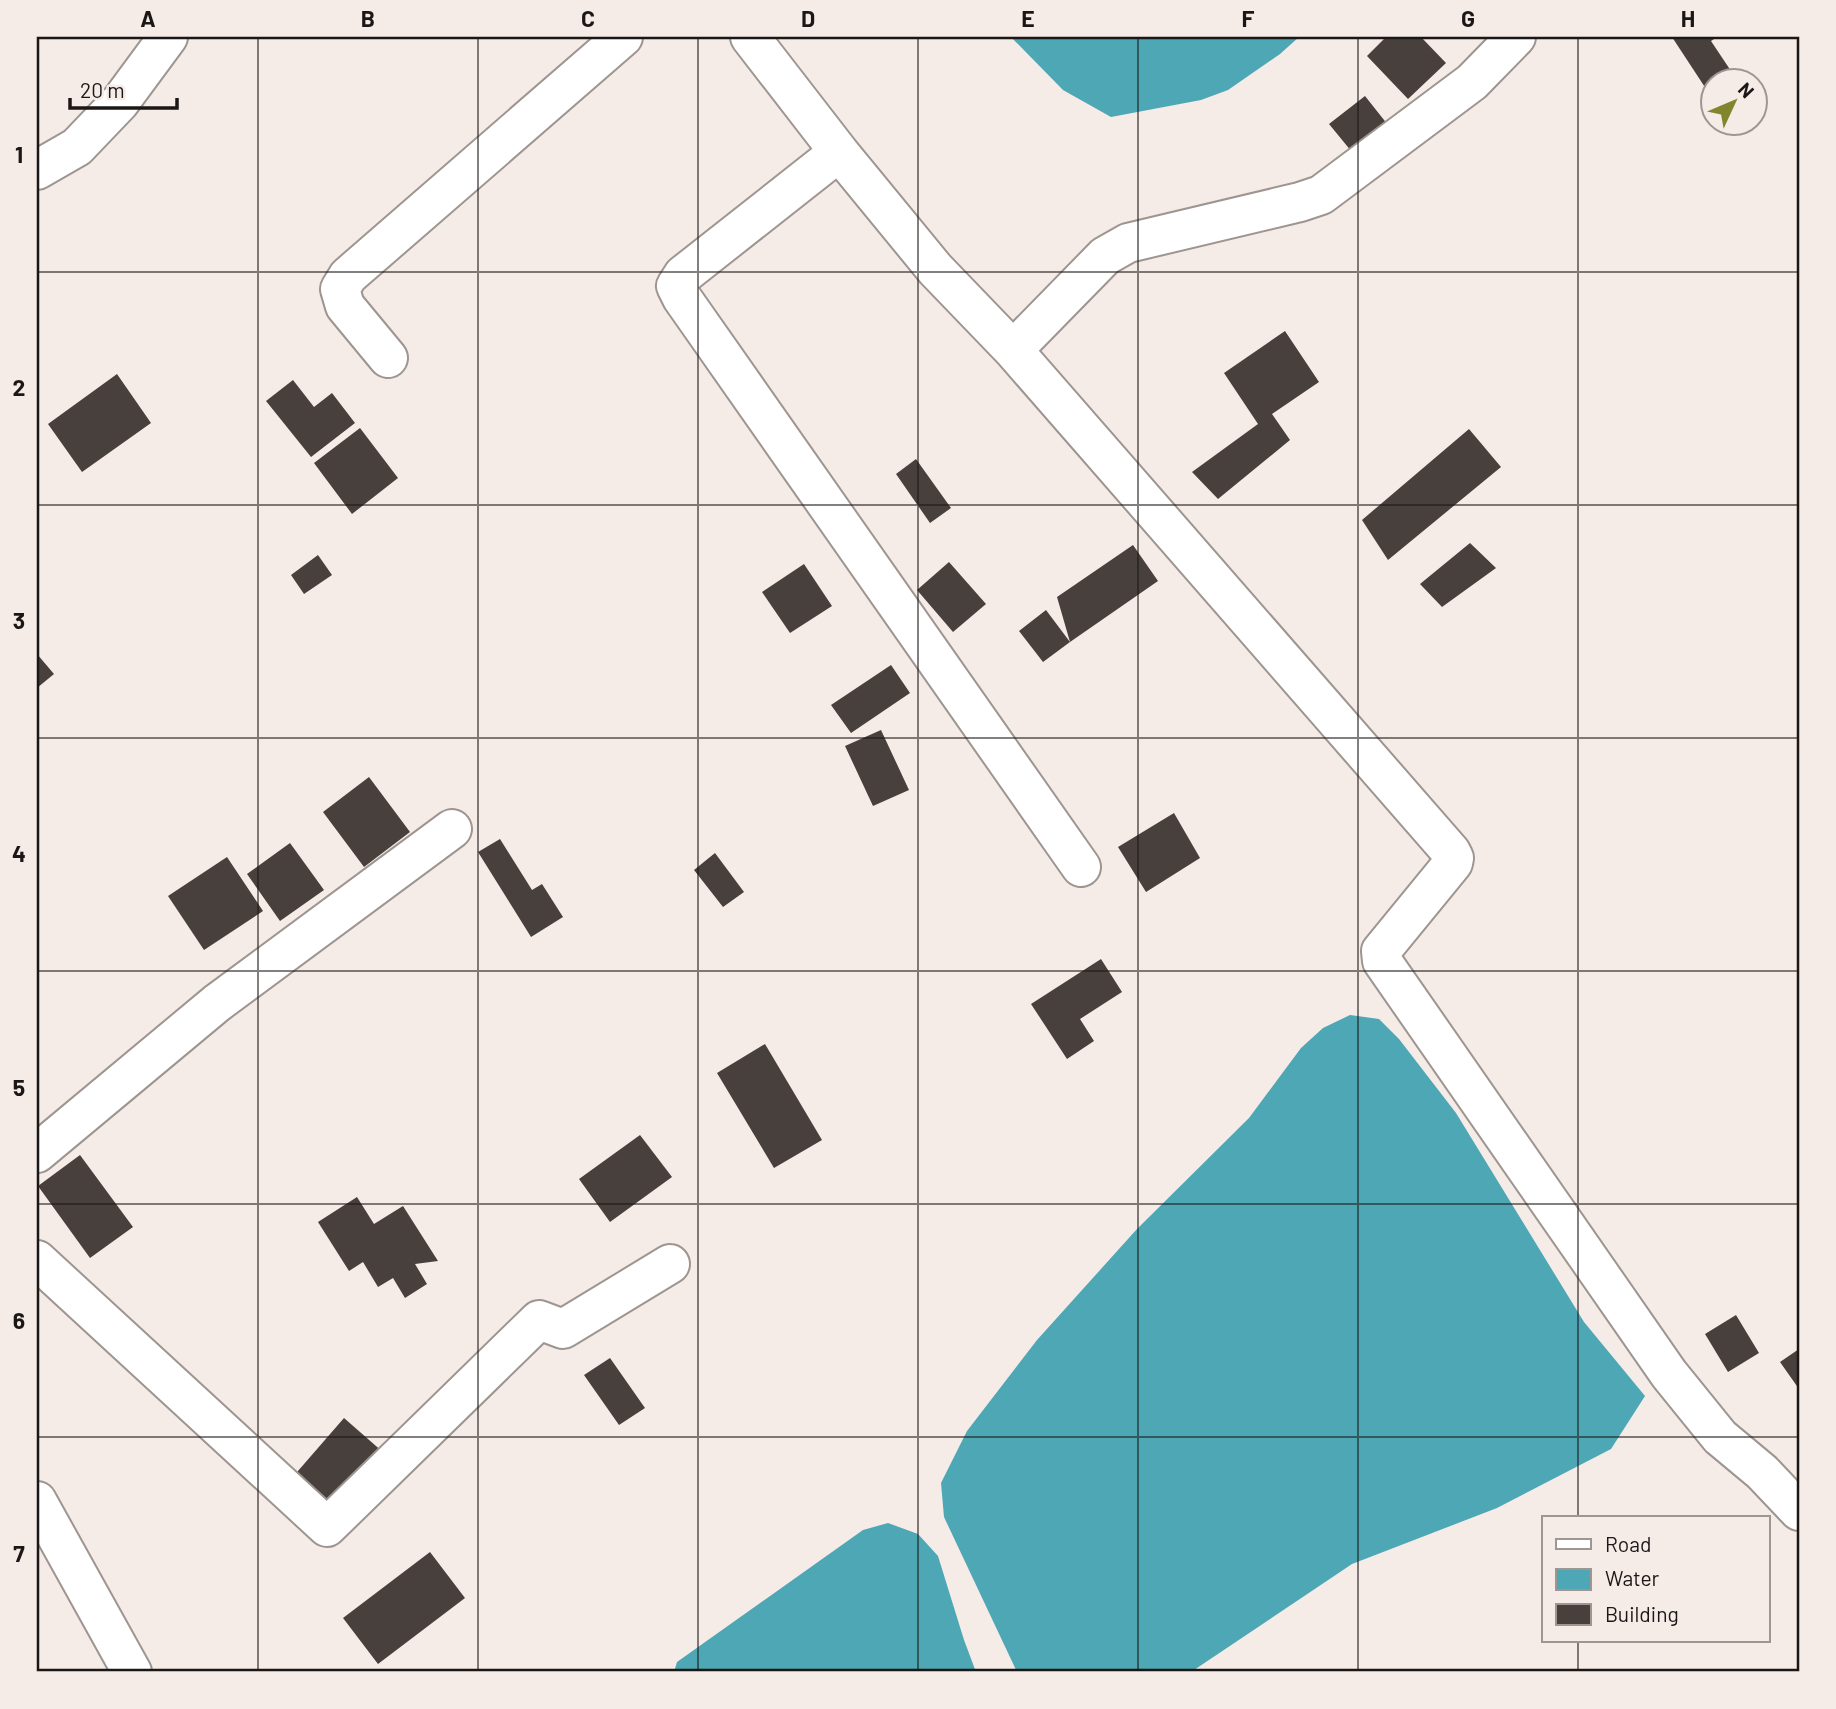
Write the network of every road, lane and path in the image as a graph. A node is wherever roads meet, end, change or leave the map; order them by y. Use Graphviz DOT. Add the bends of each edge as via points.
graph roads {
  1 [pos="168,37"];
  2 [pos="624,37"];
  3 [pos="750,37"];
  4 [pos="1516,37"];
  5 [pos="839,152"];
  6 [pos="37,170"];
  7 [pos="1013,350"];
  8 [pos="388,358"];
  9 [pos="452,829"];
  10 [pos="1081,867"];
  11 [pos="37,1153"];
  12 [pos="37,1260"];
  13 [pos="670,1264"];
  14 [pos="37,1501"];
  15 [pos="1799,1511"];
  16 [pos="132,1672"];
  1 -- 6 [label="street" via="120,102 76,147"];
  2 -- 8 [label="street" via="348,276 340,289 345,306"];
  3 -- 5 [label="street"];
  4 -- 7 [label="street" via="1472,82 1321,195 1128,243 1105,257"];
  5 -- 7 [label="street" via="935,269"];
  5 -- 10 [label="street" via="683,275 676,286"];
  7 -- 15 [label="street" via="1451,852 1453,863 1381,951 1382,961 1669,1374 1720,1437"];
  9 -- 11 [label="street" via="217,1003"];
  12 -- 13 [label="street" via="327,1527 539,1320 563,1329"];
  14 -- 16 [label="street"];
}
